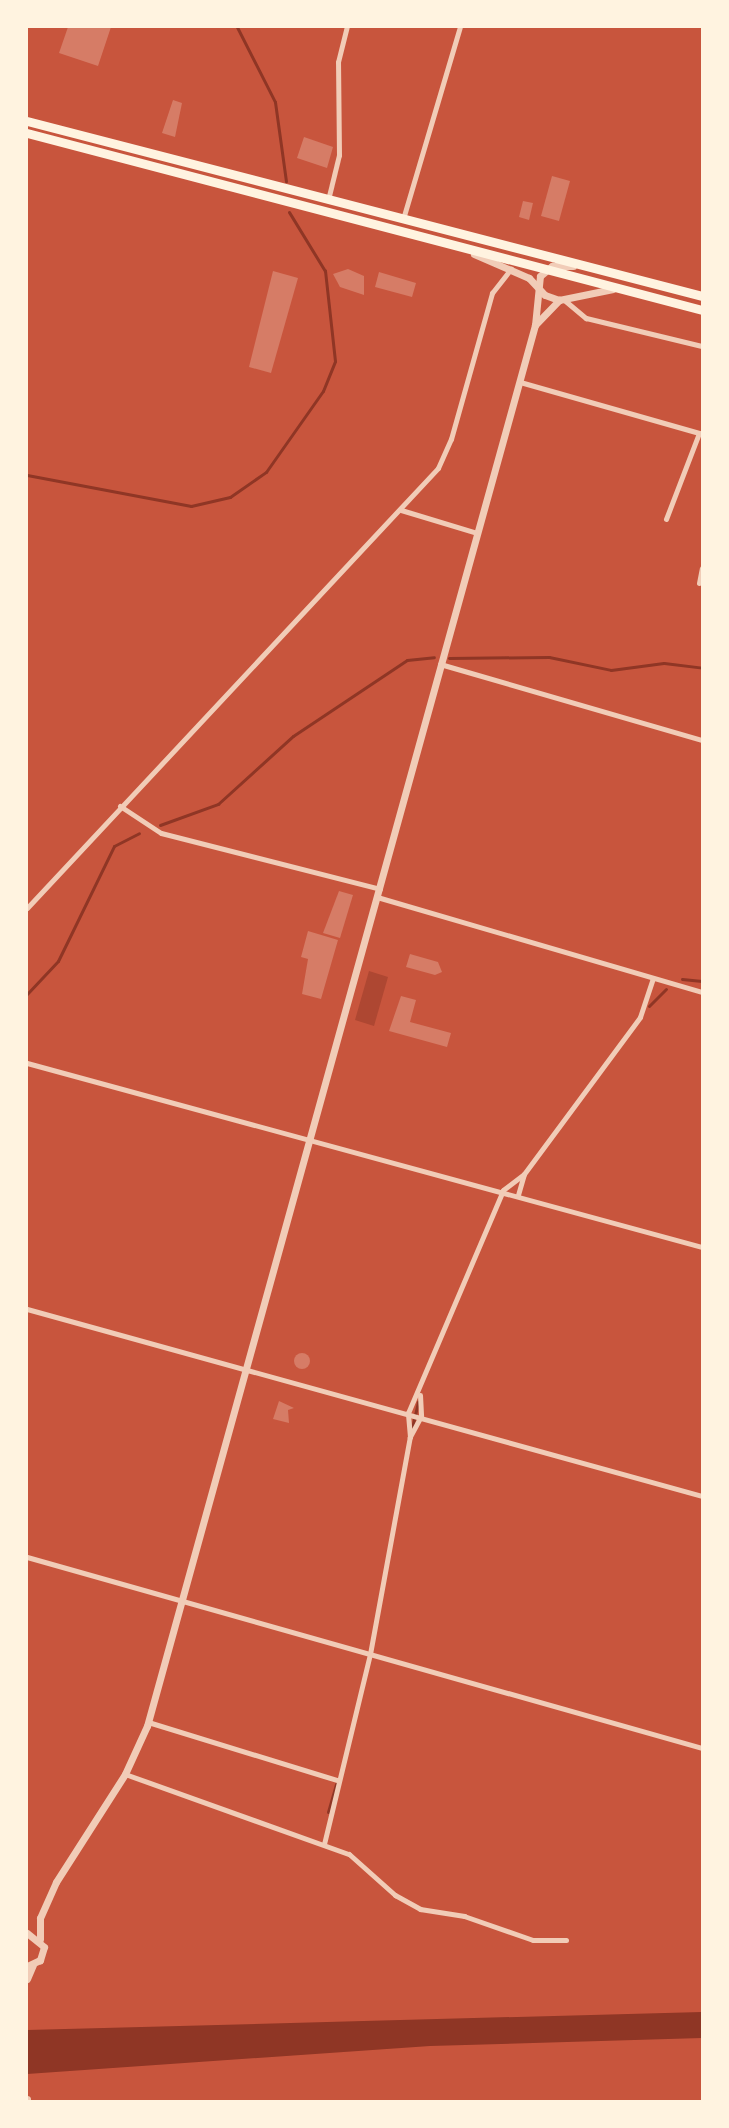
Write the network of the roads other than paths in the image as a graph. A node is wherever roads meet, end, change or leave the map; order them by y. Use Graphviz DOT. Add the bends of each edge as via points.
graph roads {
  1 [pos="347,27"];
  2 [pos="460,27"];
  3 [pos="27,121"];
  4 [pos="27,133"];
  5 [pos="327,201"];
  6 [pos="402,221"];
  7 [pos="458,247"];
  8 [pos="578,266"];
  9 [pos="511,269"];
  10 [pos="544,270"];
  11 [pos="537,285"];
  12 [pos="619,289"];
  13 [pos="702,296"];
  14 [pos="561,299"];
  15 [pos="702,310"];
  16 [pos="536,325"];
  17 [pos="702,346"];
  18 [pos="520,382"];
  19 [pos="700,434"];
  20 [pos="401,510"];
  21 [pos="666,519"];
  22 [pos="477,533"];
  23 [pos="702,568"];
  24 [pos="699,583"];
  25 [pos="440,664"];
  26 [pos="702,740"];
  27 [pos="120,806"];
  28 [pos="380,889"];
  29 [pos="377,897"];
  30 [pos="27,908"];
  31 [pos="653,978"];
  32 [pos="702,992"];
  33 [pos="27,1063"];
  34 [pos="309,1142"];
  35 [pos="524,1174"];
  36 [pos="504,1191"];
  37 [pos="516,1195"];
  38 [pos="702,1247"];
  39 [pos="27,1309"];
  40 [pos="247,1371"];
  41 [pos="420,1395"];
  42 [pos="409,1413"];
  43 [pos="420,1416"];
  44 [pos="410,1437"];
  45 [pos="702,1496"];
  46 [pos="27,1557"];
  47 [pos="183,1602"];
  48 [pos="370,1654"];
  49 [pos="148,1722"];
  50 [pos="702,1748"];
  51 [pos="125,1774"];
  52 [pos="337,1780"];
  53 [pos="324,1844"];
  54 [pos="40,1918"];
  55 [pos="27,1932"];
  56 [pos="40,1939"];
  57 [pos="566,1940"];
  58 [pos="30,1966"];
  59 [pos="27,1979"];
  1 -- 5 [label="street" via="338,62 339,155"];
  2 -- 6 [label="street"];
  3 -- 5 [label="main road"];
  4 -- 7 [label="main road"];
  5 -- 6 [label="main road"];
  6 -- 8 [label="main road"];
  7 -- 9 [label="street"];
  7 -- 10 [label="main road"];
  8 -- 10 [label="street"];
  8 -- 13 [label="main road"];
  9 -- 11 [label="street"];
  9 -- 20 [label="street" via="492,293 447,452"];
  10 -- 11 [label="street"];
  10 -- 12 [label="main road"];
  11 -- 14 [label="street"];
  11 -- 16 [label="street"];
  12 -- 14 [label="street" via="586,290"];
  12 -- 15 [label="main road"];
  14 -- 16 [label="street"];
  14 -- 17 [label="street" via="586,318"];
  16 -- 18 [label="street"];
  18 -- 19 [label="street"];
  18 -- 22 [label="street"];
  19 -- 21 [label="street"];
  20 -- 22 [label="street"];
  20 -- 27 [label="street"];
  22 -- 25 [label="street"];
  23 -- 24 [label="street"];
  25 -- 26 [label="street"];
  25 -- 28 [label="street"];
  27 -- 28 [label="street" via="161,834"];
  27 -- 30 [label="street"];
  28 -- 29 [label="street"];
  29 -- 31 [label="street"];
  29 -- 34 [label="street"];
  31 -- 32 [label="street"];
  31 -- 35 [label="street" via="640,1017"];
  33 -- 34 [label="street"];
  34 -- 36 [label="street"];
  34 -- 40 [label="street"];
  35 -- 36 [label="street"];
  35 -- 37 [label="street"];
  36 -- 37 [label="street"];
  36 -- 41 [label="street"];
  37 -- 38 [label="street"];
  39 -- 40 [label="street"];
  40 -- 42 [label="street"];
  40 -- 47 [label="street"];
  41 -- 42 [label="street"];
  41 -- 43 [label="street"];
  42 -- 43 [label="street"];
  42 -- 44 [label="street"];
  43 -- 44 [label="street"];
  43 -- 45 [label="street"];
  44 -- 48 [label="street"];
  46 -- 47 [label="street"];
  47 -- 48 [label="street"];
  47 -- 49 [label="street"];
  48 -- 50 [label="street"];
  48 -- 52 [label="street"];
  49 -- 51 [label="street"];
  49 -- 52 [label="street"];
  51 -- 53 [label="street"];
  51 -- 54 [label="street" via="56,1882"];
  52 -- 53 [label="street"];
  53 -- 57 [label="street" via="362,1862 410,1905 464,1916 532,1940"];
  54 -- 55 [label="street"];
  54 -- 56 [label="street"];
  55 -- 56 [label="street"];
  56 -- 58 [label="street" via="43,1956"];
  58 -- 59 [label="street"];
}
